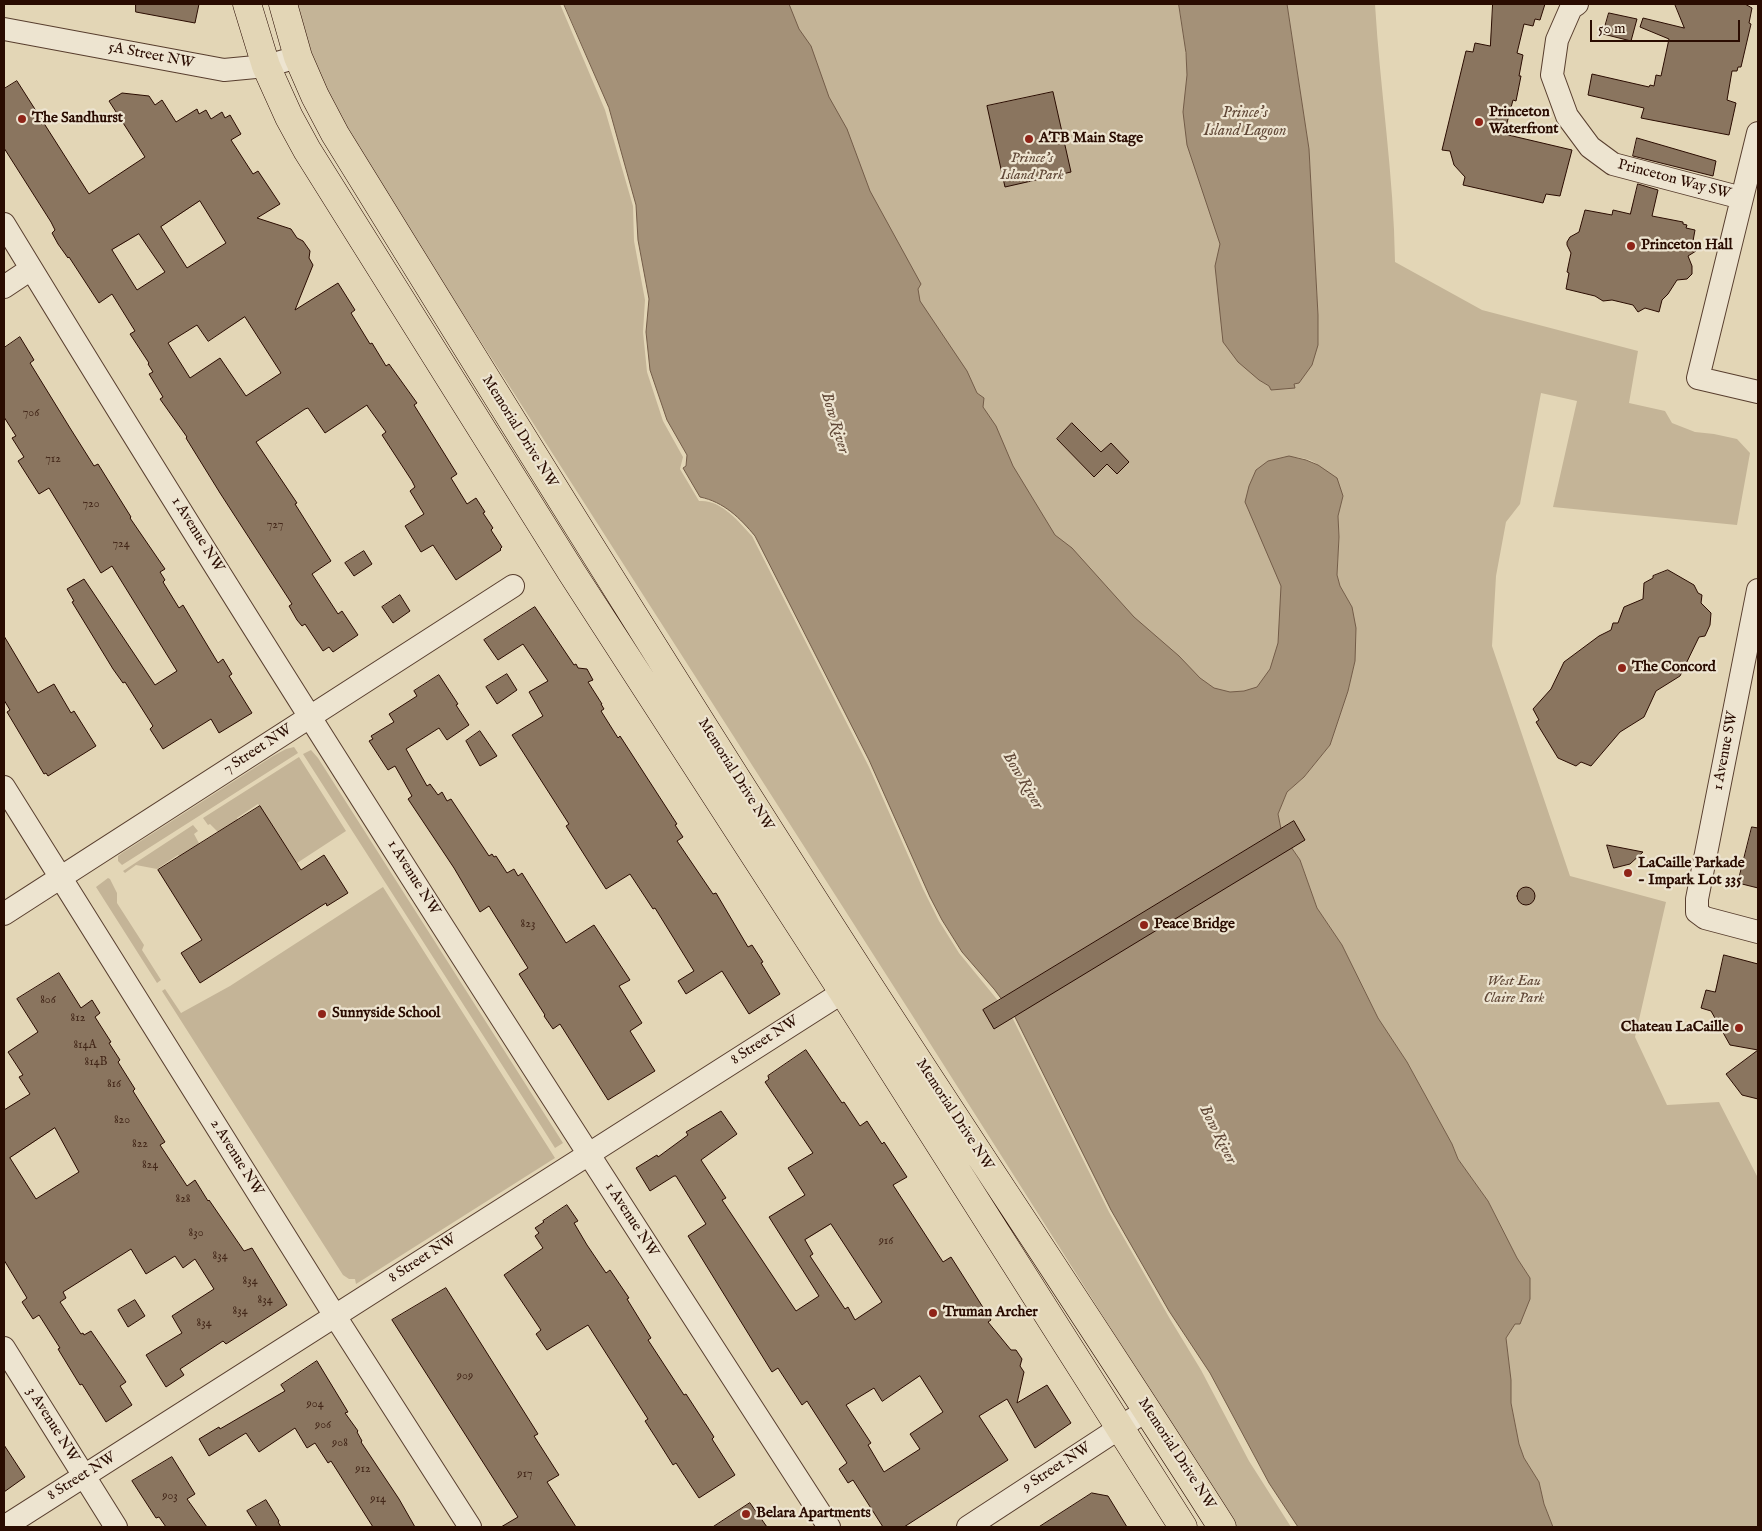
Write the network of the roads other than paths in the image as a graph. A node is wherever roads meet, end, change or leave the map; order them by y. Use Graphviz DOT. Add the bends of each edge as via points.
graph roads {
  1 [pos="247,4"];
  2 [pos="283,4"];
  3 [pos="1576,4"];
  4 [pos="4,29"];
  5 [pos="298,57"];
  6 [pos="266,66"];
  7 [pos="1758,133"];
  8 [pos="1742,198"];
  9 [pos="4,224"];
  10 [pos="31,269"];
  11 [pos="4,287"];
  12 [pos="1758,392"];
  13 [pos="512,586"];
  14 [pos="1758,590"];
  15 [pos="310,717"];
  16 [pos="4,787"];
  17 [pos="61,878"];
  18 [pos="4,914"];
  19 [pos="1758,932"];
  20 [pos="843,992"];
  21 [pos="588,1154"];
  22 [pos="335,1316"];
  23 [pos="4,1348"];
  24 [pos="1148,1410"];
  25 [pos="1119,1428"];
  26 [pos="83,1475"];
  27 [pos="4,1527"];
  28 [pos="116,1527"];
  29 [pos="470,1527"];
  30 [pos="829,1527"];
  31 [pos="968,1527"];
  32 [pos="1183,1527"];
  33 [pos="1222,1527"];
  1 -- 6 [label="main road, Memorial Drive NW"];
  2 -- 5 [label="main road, Memorial Drive NW"];
  3 -- 8 [label="street, Princeton Way SW" via="1571,8 1557,40 1552,75 1567,116 1590,147 1612,164"];
  4 -- 6 [label="street, 5A Street NW" via="224,70"];
  5 -- 6 [label="street, 5A Street NW"];
  5 -- 24 [label="main road, Memorial Drive NW" via="335,134 602,566 864,978"];
  6 -- 20 [label="main road, Memorial Drive NW" via="307,150 572,574"];
  7 -- 8 [label="street"];
  8 -- 12 [label="street" via="1698,378"];
  9 -- 10 [label="street, 1 Avenue NW"];
  10 -- 11 [label="street"];
  10 -- 15 [label="street, 1 Avenue NW"];
  13 -- 15 [label="street, 7 Street NW"];
  14 -- 19 [label="street, 1 Avenue SW" via="1697,899 1697,912 1705,918"];
  15 -- 17 [label="street, 7 Street NW"];
  15 -- 21 [label="street, 1 Avenue NW"];
  16 -- 17 [label="street, 2 Avenue NW"];
  17 -- 18 [label="street, 7 Street NW"];
  17 -- 22 [label="street, 2 Avenue NW"];
  20 -- 21 [label="street, 8 Street NW"];
  20 -- 25 [label="main road, Memorial Drive NW"];
  21 -- 22 [label="street, 8 Street NW"];
  21 -- 30 [label="street, 1 Avenue NW"];
  22 -- 26 [label="street, 8 Street NW"];
  22 -- 29 [label="street, 2 Avenue NW"];
  23 -- 26 [label="street, 3 Avenue NW"];
  24 -- 25 [label="street, 9 Street NW"];
  24 -- 33 [label="main road, Memorial Drive NW"];
  25 -- 31 [label="street, 9 Street NW"];
  25 -- 32 [label="main road, Memorial Drive NW"];
  26 -- 27 [label="street, 8 Street NW"];
  26 -- 28 [label="street, 3 Avenue NW"];
}
